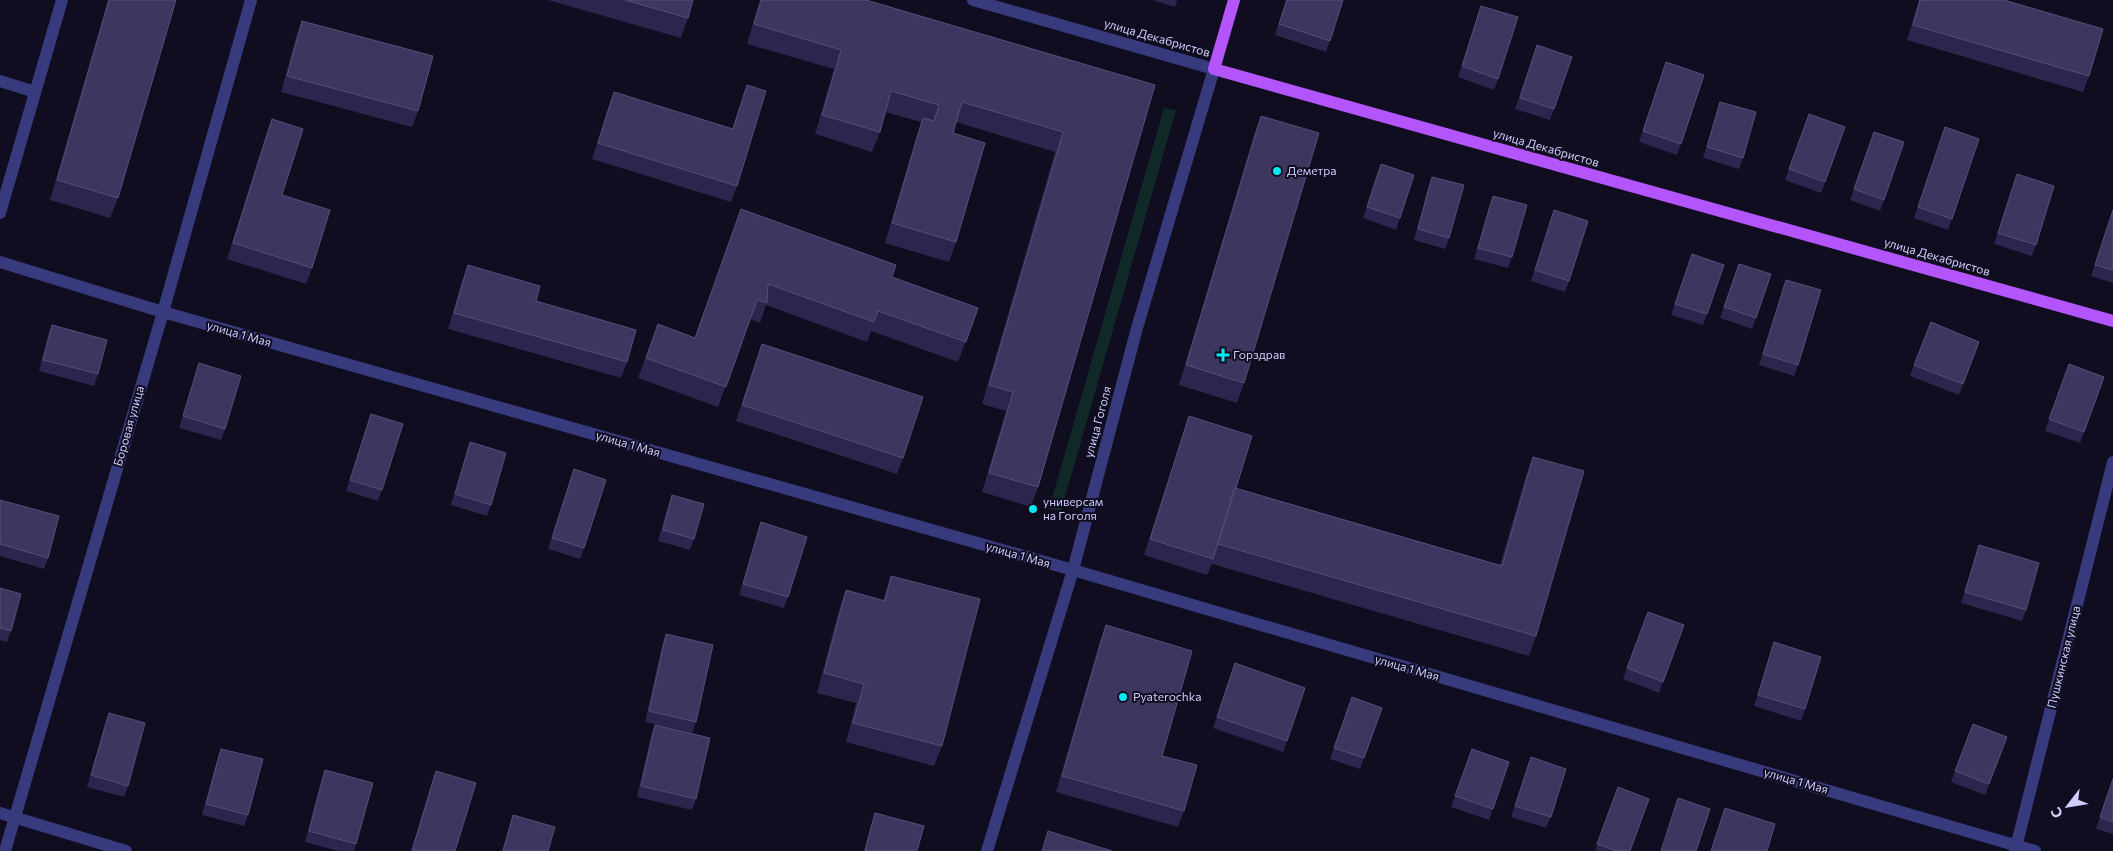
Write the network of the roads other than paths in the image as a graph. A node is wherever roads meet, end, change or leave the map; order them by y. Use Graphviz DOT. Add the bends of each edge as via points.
graph roads {
  1 [pos="62,0"];
  2 [pos="251,0"];
  3 [pos="973,0"];
  4 [pos="1234,0"];
  5 [pos="1214,69"];
  6 [pos="0,81"];
  7 [pos="35,92"];
  8 [pos="0,213"];
  9 [pos="0,262"];
  10 [pos="163,312"];
  11 [pos="2113,321"];
  12 [pos="2113,462"];
  13 [pos="1073,570"];
  14 [pos="0,813"];
  15 [pos="13,818"];
  16 [pos="2015,848"];
  17 [pos="5,851"];
  18 [pos="126,851"];
  19 [pos="988,851"];
  20 [pos="2035,851"];
  1 -- 7 [label="street"];
  2 -- 10 [label="street, Боровая улица"];
  3 -- 5 [label="street, улица Декабристов"];
  4 -- 5 [label="main road, улица Гоголя"];
  5 -- 11 [label="main road, улица Декабристов"];
  5 -- 13 [label="street, улица Гоголя" via="1137,328"];
  6 -- 7 [label="street"];
  7 -- 8 [label="street"];
  9 -- 10 [label="street, улица 1 Мая"];
  10 -- 13 [label="street, улица 1 Мая"];
  10 -- 15 [label="street, Боровая улица"];
  12 -- 16 [label="street, Пушкинская улица"];
  13 -- 16 [label="street, улица 1 Мая"];
  13 -- 19 [label="street, улица Гоголя"];
  14 -- 15 [label="street"];
  15 -- 17 [label="street, Боровая улица"];
  15 -- 18 [label="street"];
  16 -- 20 [label="street, улица 1 Мая"];
}
